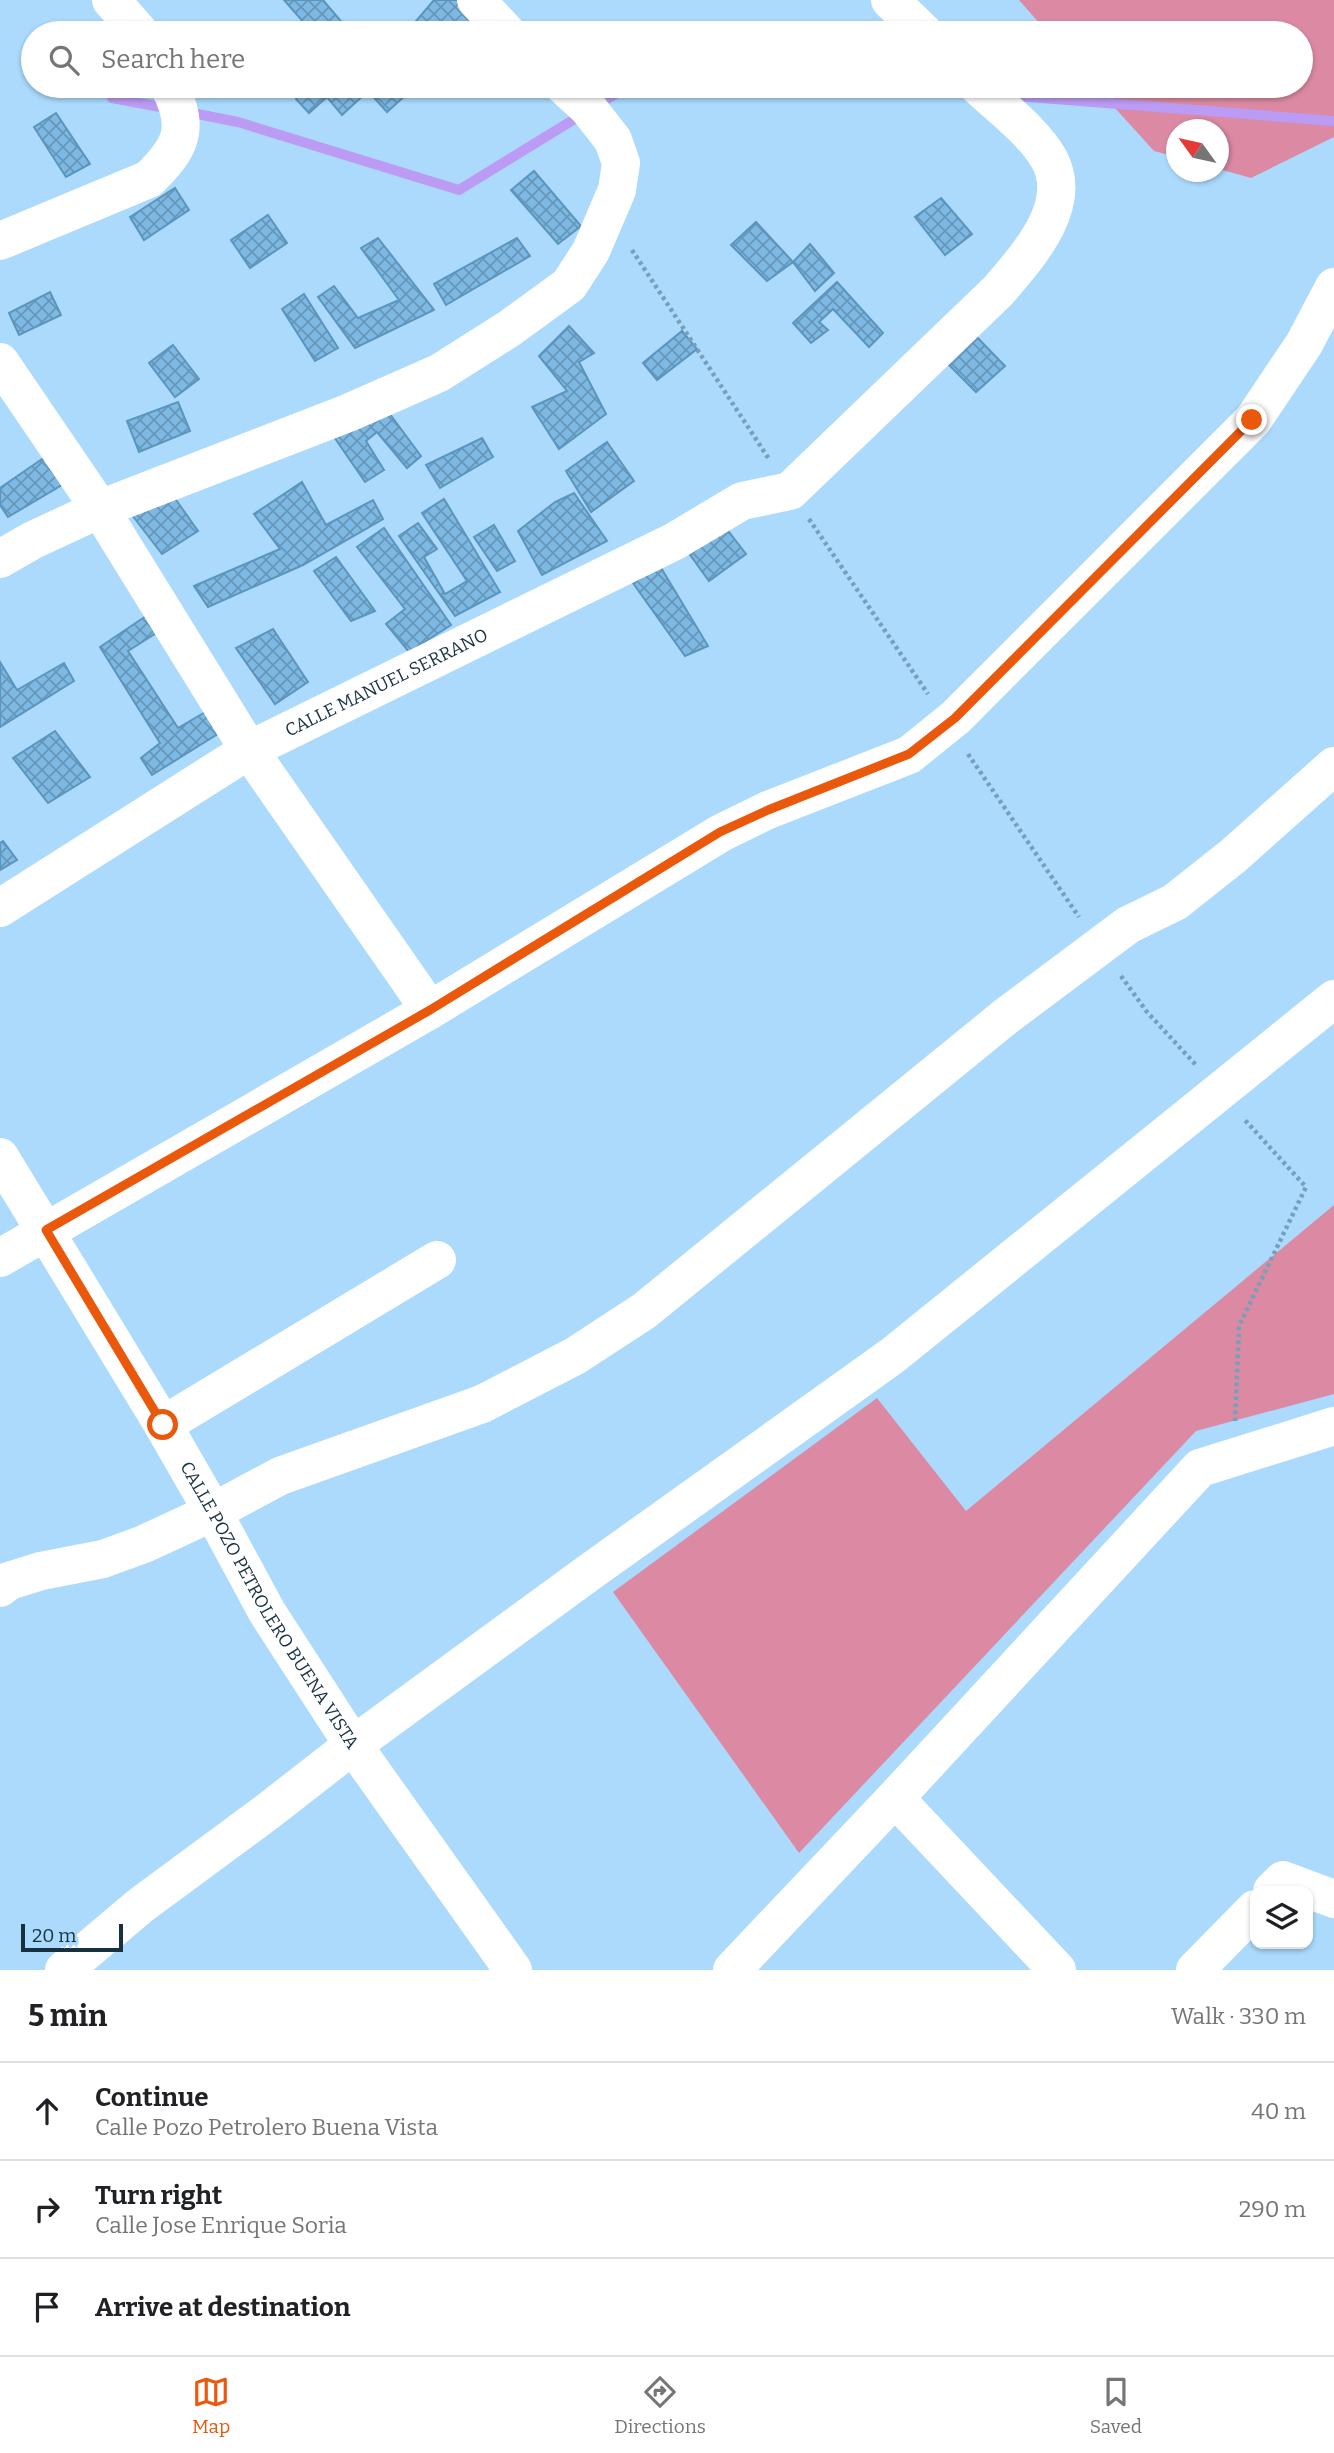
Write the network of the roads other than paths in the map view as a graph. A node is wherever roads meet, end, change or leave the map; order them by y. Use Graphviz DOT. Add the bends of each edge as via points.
graph roads {
  1 [pos="111,0"];
  2 [pos="476,0"];
  3 [pos="890,0"];
  4 [pos="129,21"];
  5 [pos="496,21"];
  6 [pos="912,21"];
  7 [pos="174,98"];
  8 [pos="577,98"];
  9 [pos="991,98"];
  10 [pos="0,241"];
  11 [pos="1334,287"];
  12 [pos="0,362"];
  13 [pos="100,509"];
  14 [pos="0,559"];
  15 [pos="249,750"];
  16 [pos="1334,766"];
  17 [pos="0,908"];
  18 [pos="1334,999"];
  19 [pos="430,1010"];
  20 [pos="0,1157"];
  21 [pos="46,1230"];
  22 [pos="0,1258"];
  23 [pos="437,1261"];
  24 [pos="163,1425"];
  25 [pos="1334,1426"];
  26 [pos="214,1512"];
  27 [pos="0,1588"];
  28 [pos="353,1745"];
  29 [pos="895,1798"];
  30 [pos="1277,1886"];
  31 [pos="1299,1886"];
  32 [pos="1313,1891"];
  33 [pos="1334,1899"];
  34 [pos="1250,1914"];
  35 [pos="64,1970"];
  36 [pos="513,1970"];
  37 [pos="732,1970"];
  38 [pos="1057,1970"];
  39 [pos="1195,1970"];
  1 -- 4 [label="street"];
  2 -- 5 [label="street"];
  3 -- 6 [label="street"];
  7 -- 10 [label="street" via="181,117 181,138 167,162 149,179"];
  8 -- 13 [label="street" via="613,140 621,163 617,190 591,251 569,285 439,373"];
  9 -- 15 [label="street, CALLE MANUEL SERRANO" via="1050,160 1057,191 1052,216 998,291 790,491 742,501 650,554"];
  11 -- 19 [label="street" via="1304,344 1252,420 948,724 909,754 720,832"];
  12 -- 13 [label="street"];
  13 -- 14 [label="street"];
  13 -- 15 [label="street"];
  15 -- 17 [label="street, CALLE MANUEL SERRANO"];
  15 -- 19 [label="street"];
  16 -- 26 [label="street" via="1233,856 1174,902 1128,925 1005,1017 644,1311 575,1356 482,1404 280,1476"];
  18 -- 28 [label="street" via="892,1356"];
  19 -- 21 [label="street"];
  20 -- 21 [label="street, CALLE POZO PETROLERO BUENA VISTA"];
  21 -- 22 [label="street"];
  21 -- 24 [label="street, CALLE POZO PETROLERO BUENA VISTA"];
  23 -- 24 [label="street"];
  24 -- 26 [label="street, CALLE POZO PETROLERO BUENA VISTA"];
  25 -- 29 [label="street" via="1200,1468"];
  26 -- 27 [label="street" via="103,1559 41,1571"];
  26 -- 28 [label="street, CALLE POZO PETROLERO BUENA VISTA" via="267,1612"];
  28 -- 35 [label="street" via="141,1905"];
  28 -- 36 [label="street, CALLE POZO PETROLERO BUENA VISTA"];
  29 -- 37 [label="street"];
  29 -- 38 [label="street"];
  30 -- 31 [label="street" via="1283,1880"];
  32 -- 33 [label="street"];
  34 -- 39 [label="street"];
}
